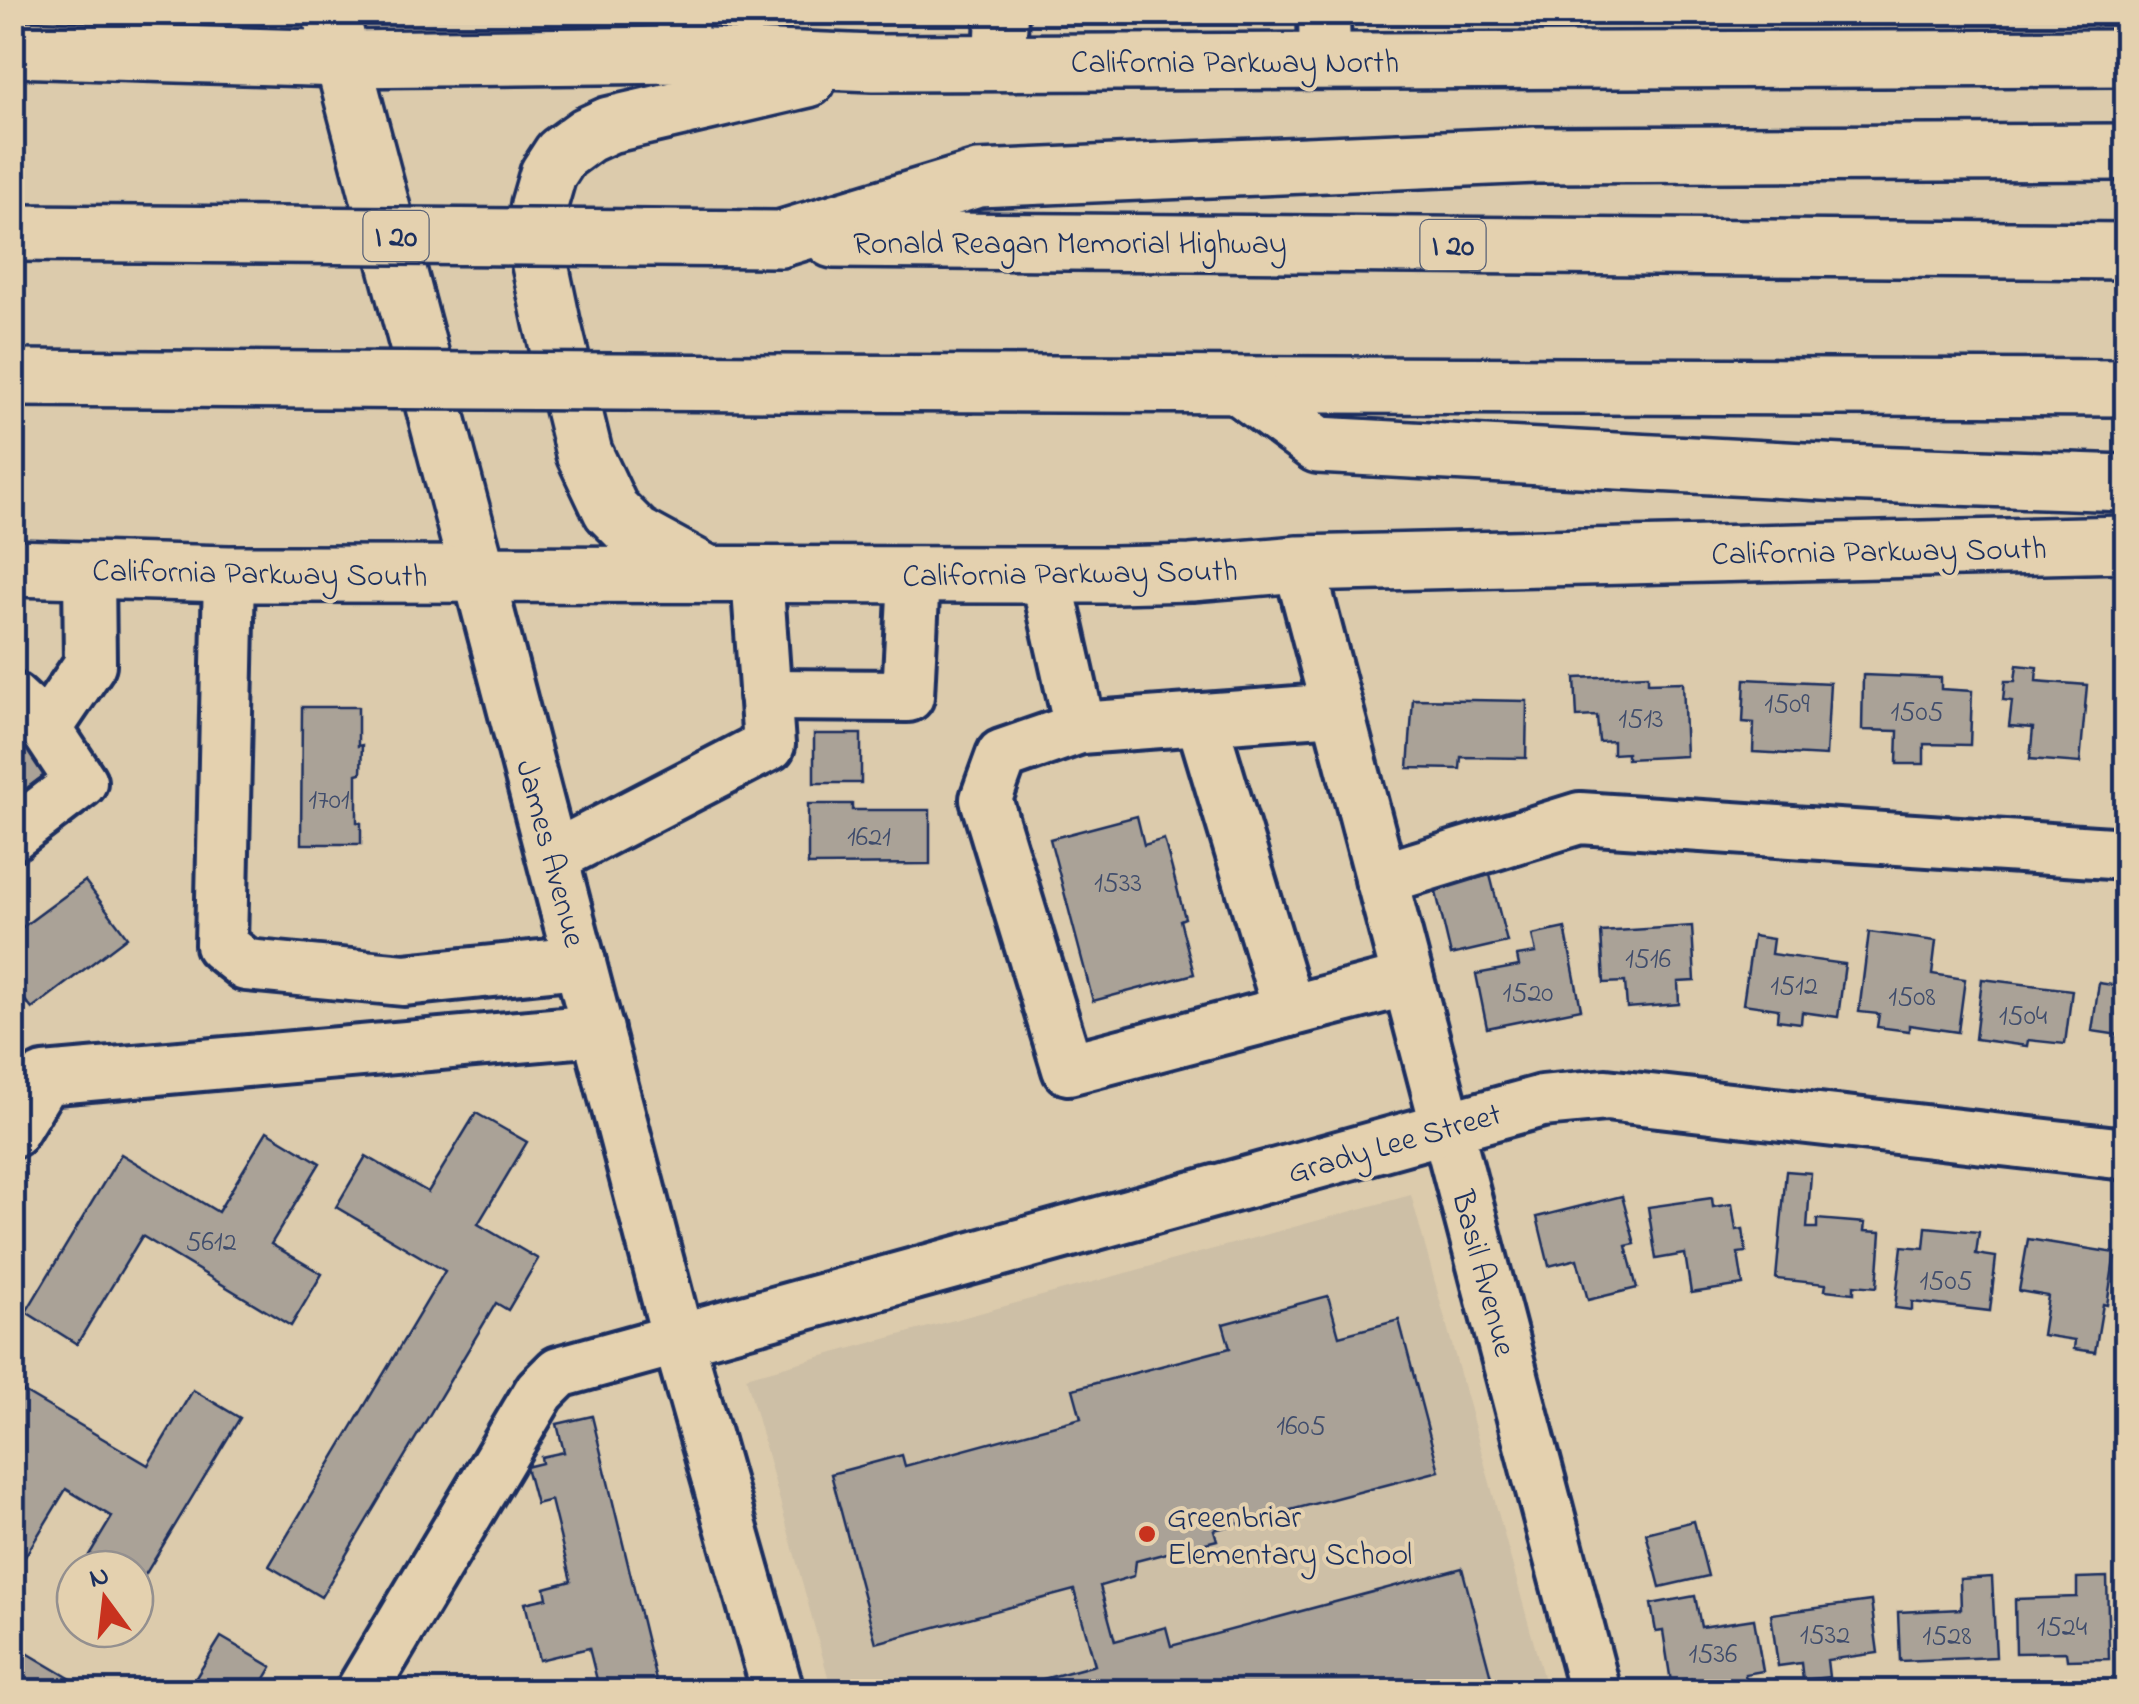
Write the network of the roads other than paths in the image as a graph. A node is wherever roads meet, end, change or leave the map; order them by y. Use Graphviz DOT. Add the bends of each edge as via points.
graph roads {
  1 [pos="682,34"];
  2 [pos="336,36"];
  3 [pos="1001,37"];
  4 [pos="1324,37"];
  5 [pos="12,49"];
  6 [pos="2126,58"];
  7 [pos="874,63"];
  8 [pos="2126,152"];
  9 [pos="12,233"];
  10 [pos="780,239"];
  11 [pos="2126,251"];
  12 [pos="12,378"];
  13 [pos="1239,386"];
  14 [pos="2126,388"];
  15 [pos="2126,483"];
  16 [pos="2126,544"];
  17 [pos="1299,564"];
  18 [pos="12,568"];
  19 [pos="89,570"];
  20 [pos="478,573"];
  21 [pos="229,574"];
  22 [pos="732,575"];
  23 [pos="914,576"];
  24 [pos="1046,576"];
  25 [pos="765,695"];
  26 [pos="1337,709"];
  27 [pos="29,713"];
  28 [pos="1201,719"];
  29 [pos="1080,728"];
  30 [pos="18,820"];
  31 [pos="2126,854"];
  32 [pos="553,857"];
  33 [pos="1381,878"];
  34 [pos="580,962"];
  35 [pos="1408,980"];
  36 [pos="1289,1011"];
  37 [pos="598,1030"];
  38 [pos="1447,1128"];
  39 [pos="12,1132"];
  40 [pos="2126,1154"];
  41 [pos="678,1339"];
  42 [pos="361,1692"];
  43 [pos="778,1692"];
  44 [pos="1595,1692"];
  1 -- 2 [label="main road, California Parkway North"];
  1 -- 7 [label="main road, California Parkway North"];
  2 -- 5 [label="main road, California Parkway North"];
  2 -- 20 [label="main road, James Avenue"];
  3 -- 4 [label="main road, California Parkway North"];
  3 -- 7 [label="main road, California Parkway North"];
  4 -- 6 [label="main road, California Parkway North"];
  7 -- 22 [label="main road" via="609,125 561,154 539,205 534,236 593,476 611,510 636,535"];
  8 -- 10 [label="main road" via="1536,155 978,179"];
  9 -- 10 [label="main road, Ronald Reagan Memorial Highway / I 20, bridge"];
  10 -- 11 [label="main road, Ronald Reagan Memorial Highway / I 20"];
  12 -- 13 [label="main road, bridge"];
  13 -- 14 [label="main road"];
  13 -- 15 [label="main road" via="1318,445"];
  16 -- 17 [label="main road, California Parkway South"];
  17 -- 24 [label="main road, California Parkway South"];
  17 -- 26 [label="street, Basil Avenue"];
  18 -- 19 [label="main road, California Parkway South"];
  19 -- 21 [label="main road, California Parkway South"];
  19 -- 27 [label="street" via="90,664"];
  20 -- 21 [label="main road, California Parkway South"];
  20 -- 22 [label="main road, California Parkway South"];
  20 -- 32 [label="street, James Avenue"];
  21 -- 34 [label="street" via="221,945 246,965 404,980"];
  22 -- 23 [label="main road, California Parkway South"];
  22 -- 25 [label="street"];
  23 -- 24 [label="main road, California Parkway South"];
  23 -- 25 [label="street" via="908,696"];
  24 -- 29 [label="street"];
  25 -- 32 [label="street" via="769,745"];
  26 -- 28 [label="street"];
  26 -- 33 [label="street, Basil Avenue"];
  27 -- 30 [label="street" via="81,782"];
  28 -- 29 [label="street"];
  28 -- 36 [label="street"];
  29 -- 36 [label="street" via="1002,755 986,799 1068,1068"];
  31 -- 33 [label="street" via="1580,818"];
  32 -- 34 [label="street, James Avenue"];
  33 -- 35 [label="street, Basil Avenue"];
  34 -- 37 [label="street, James Avenue"];
  35 -- 36 [label="street"];
  35 -- 38 [label="street, Basil Avenue"];
  37 -- 39 [label="street" via="44,1078"];
  37 -- 41 [label="street, James Avenue"];
  38 -- 40 [label="street, Grady Lee Street" via="1542,1101 1606,1094"];
  38 -- 41 [label="street, Grady Lee Street"];
  38 -- 44 [label="street, Basil Avenue"];
  41 -- 42 [label="street, Grady Lee Street" via="559,1372 540,1391"];
  41 -- 43 [label="street, James Avenue"];
}
